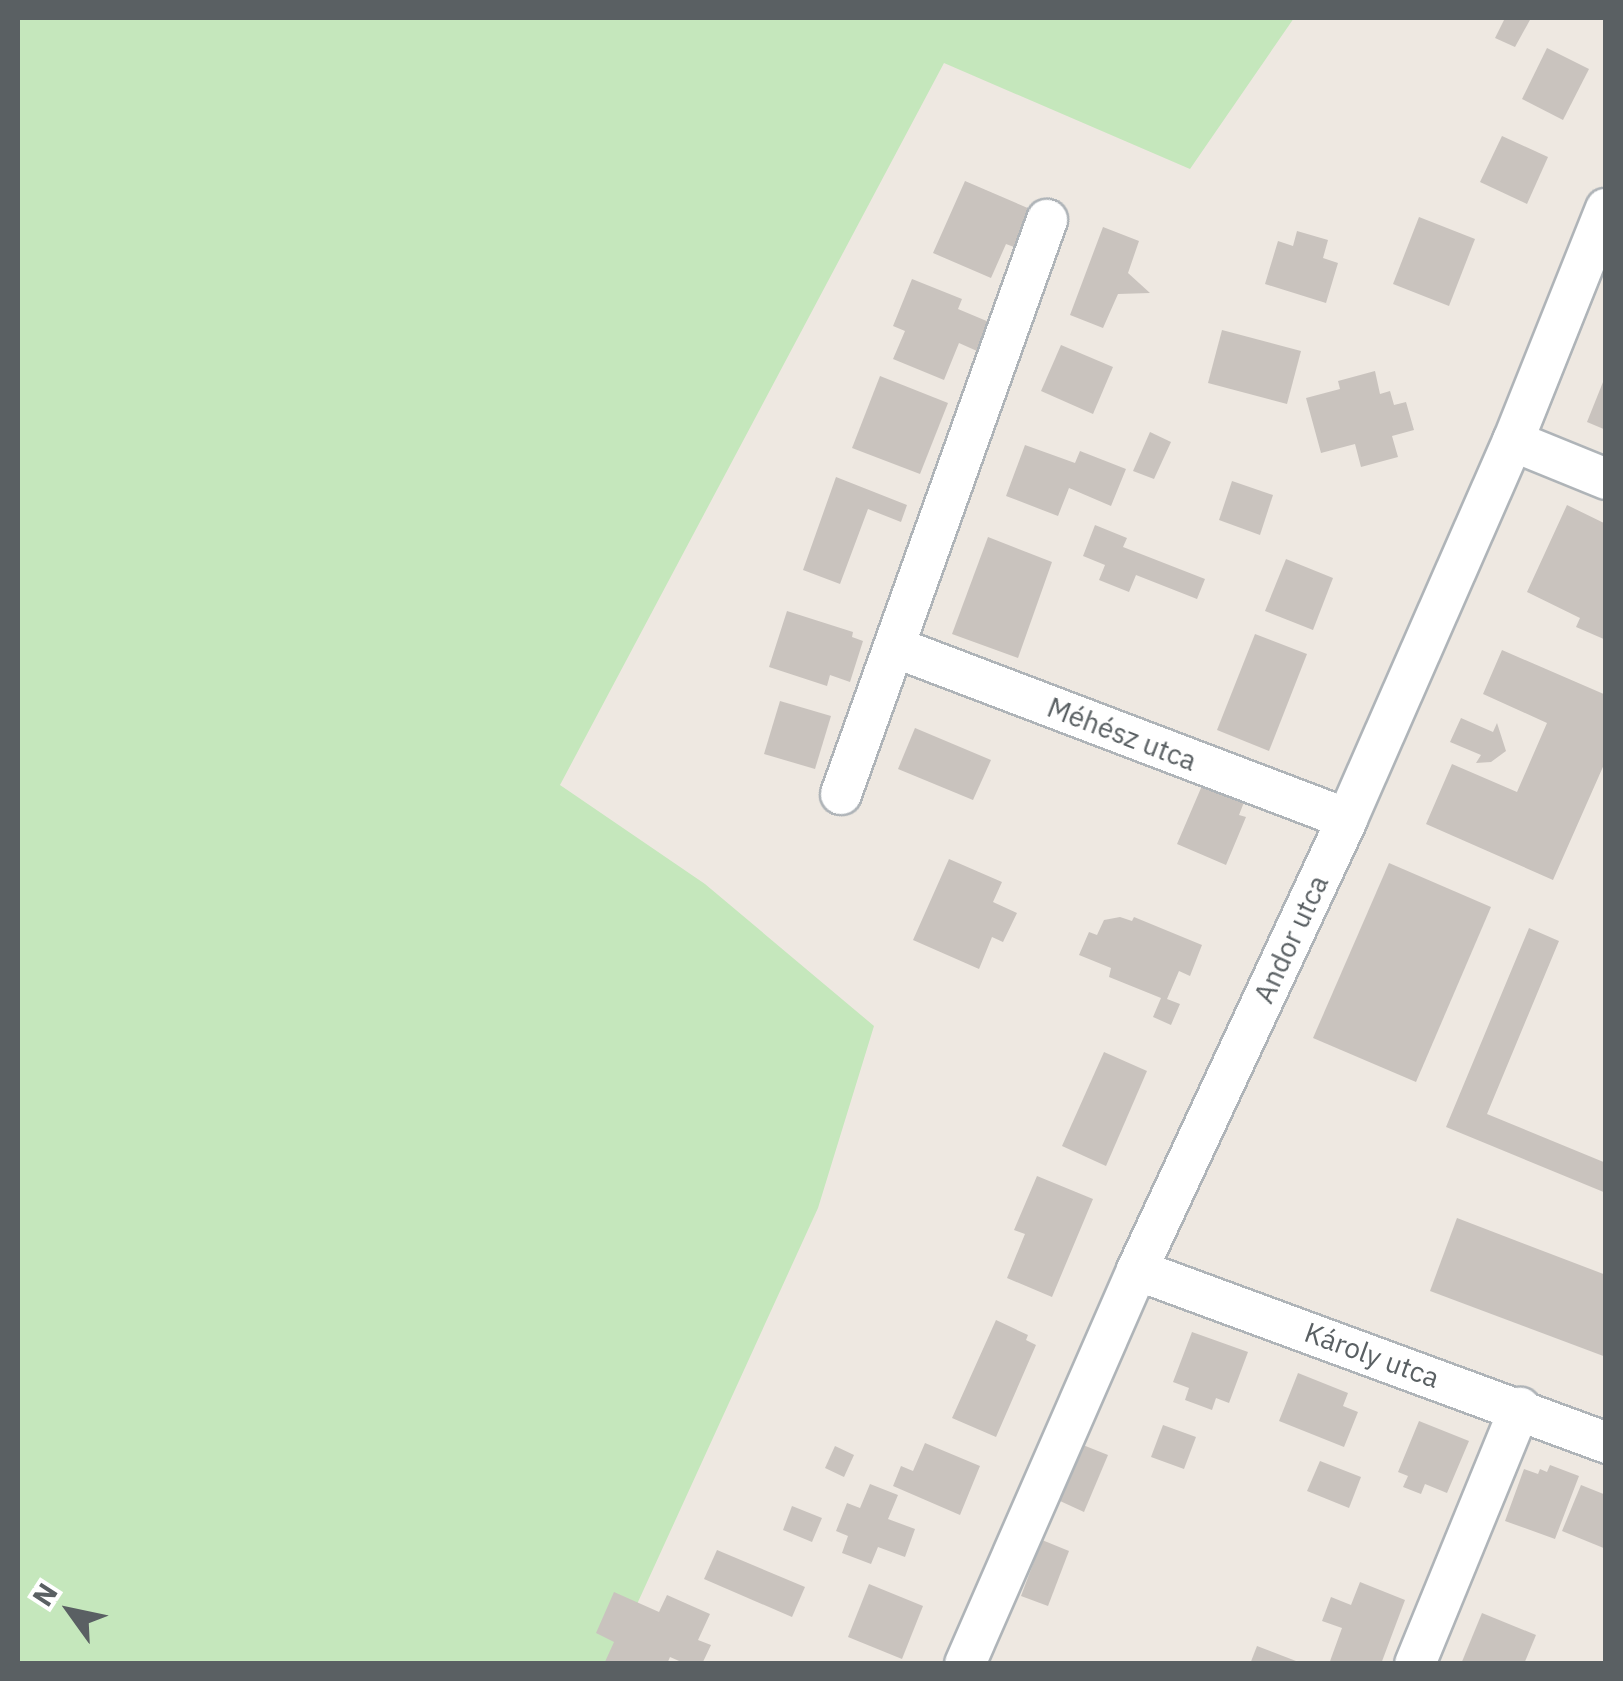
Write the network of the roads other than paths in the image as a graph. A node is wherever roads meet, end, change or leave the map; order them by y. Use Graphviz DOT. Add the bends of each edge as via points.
graph roads {
  1 [pos="1606,209"];
  2 [pos="1047,220"];
  3 [pos="1513,441"];
  4 [pos="1606,480"];
  5 [pos="897,648"];
  6 [pos="841,794"];
  7 [pos="1347,820"];
  8 [pos="1136,1270"];
  9 [pos="1520,1408"];
  10 [pos="1606,1443"];
  11 [pos="965,1664"];
  12 [pos="1415,1664"];
  1 -- 3 [label="street, Andor utca"];
  2 -- 5 [label="street"];
  3 -- 4 [label="street"];
  3 -- 7 [label="street, Andor utca"];
  5 -- 6 [label="street"];
  5 -- 7 [label="street, Méhész utca"];
  7 -- 8 [label="street, Andor utca"];
  8 -- 9 [label="street, Károly utca"];
  8 -- 11 [label="street, Andor utca"];
  9 -- 10 [label="street, Károly utca"];
  9 -- 12 [label="street"];
}
